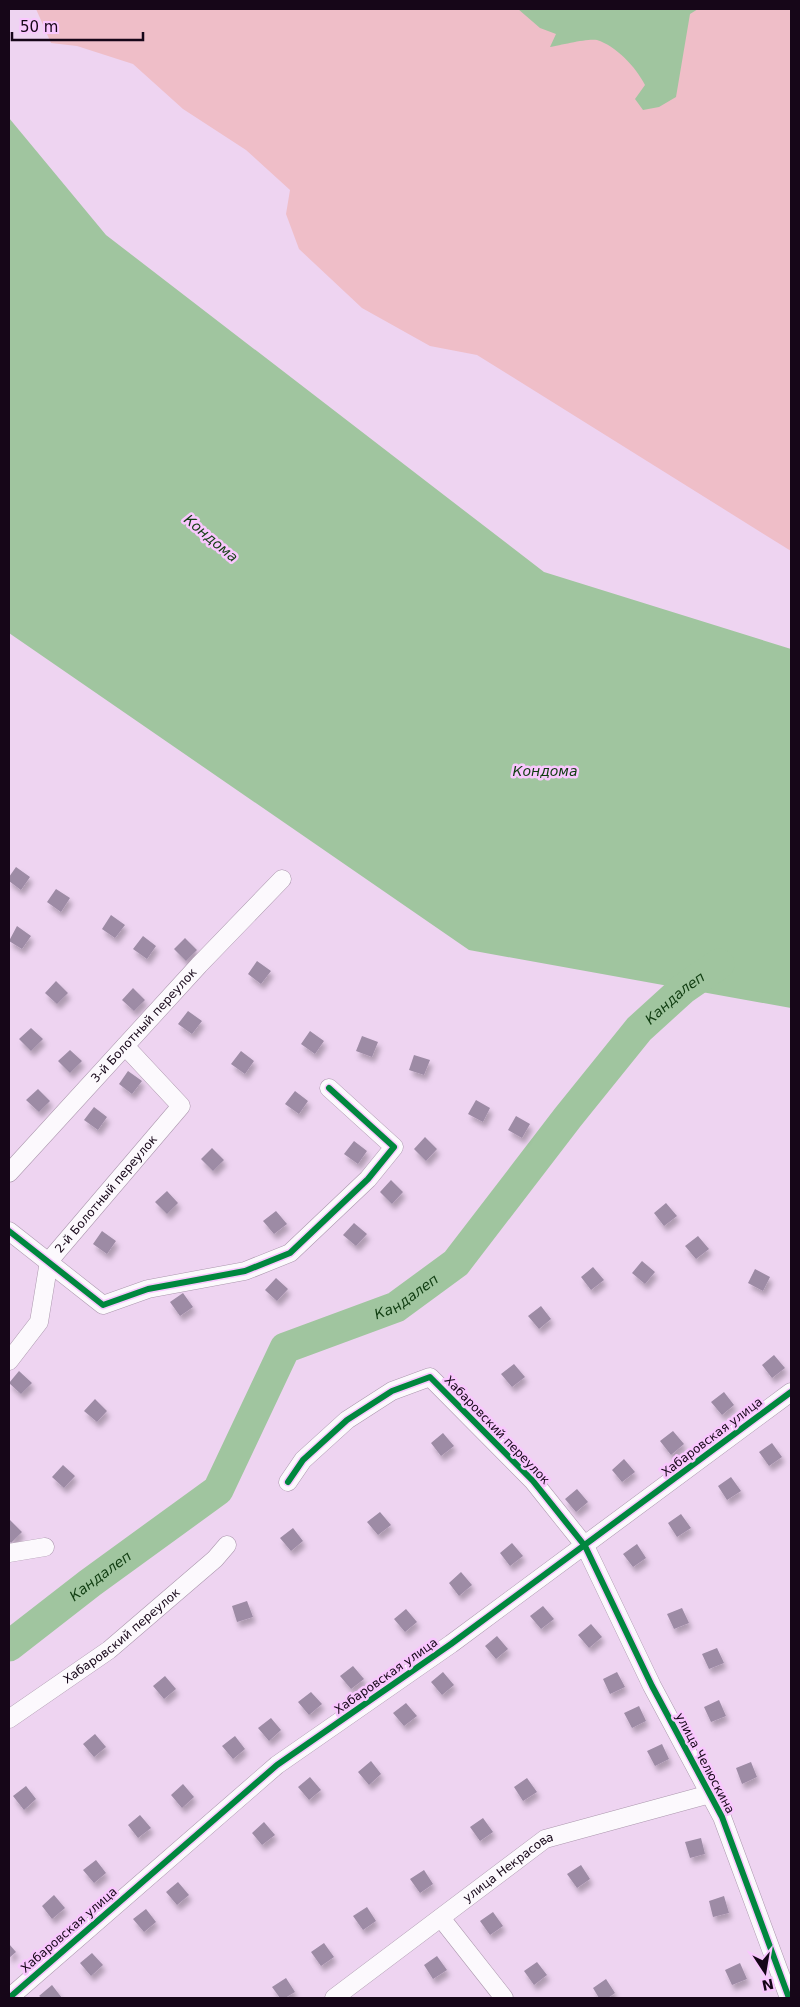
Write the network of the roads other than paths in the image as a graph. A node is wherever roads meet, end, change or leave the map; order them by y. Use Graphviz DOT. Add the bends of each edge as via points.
graph roads {
  1 [pos="282,879"];
  2 [pos="125,1046"];
  3 [pos="329,1088"];
  4 [pos="9,1173"];
  5 [pos="9,1231"];
  6 [pos="49,1261"];
  7 [pos="9,1361"];
  8 [pos="791,1392"];
  9 [pos="288,1482"];
  10 [pos="227,1545"];
  11 [pos="585,1546"];
  12 [pos="45,1547"];
  13 [pos="9,1553"];
  14 [pos="9,1719"];
  15 [pos="710,1794"];
  16 [pos="441,1918"];
  17 [pos="9,1998"];
  18 [pos="334,1998"];
  19 [pos="504,1998"];
  20 [pos="789,1998"];
  1 -- 2 [label="street, 3-й Болотный переулок"];
  2 -- 4 [label="street, 3-й Болотный переулок"];
  2 -- 6 [label="street, 2-й Болотный переулок" via="181,1106"];
  3 -- 6 [label="street" via="394,1147 368,1179 290,1253 245,1271 148,1289 103,1305"];
  5 -- 6 [label="street"];
  6 -- 7 [label="street, 2-й Болотный переулок" via="39,1322"];
  8 -- 11 [label="street, Хабаровская улица"];
  9 -- 11 [label="street, Хабаровский переулок" via="304,1460 347,1420 392,1390 430,1377 533,1481"];
  10 -- 14 [label="street, Хабаровский переулок" via="109,1650"];
  11 -- 15 [label="street, улица Челюскина" via="652,1686"];
  11 -- 17 [label="street, Хабаровская улица" via="277,1765"];
  12 -- 13 [label="street"];
  15 -- 16 [label="street, улица Некрасова" via="545,1839"];
  15 -- 20 [label="street, улица Челюскина" via="722,1817"];
  16 -- 18 [label="street, улица Некрасова"];
  16 -- 19 [label="street"];
}
